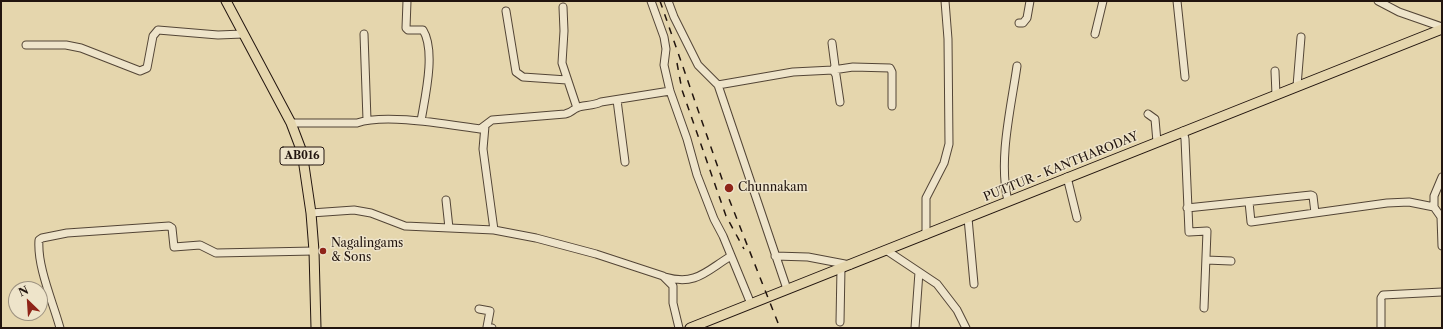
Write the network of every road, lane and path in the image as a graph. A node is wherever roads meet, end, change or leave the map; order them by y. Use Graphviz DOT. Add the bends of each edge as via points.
graph roads {
  1 [pos="226,1"];
  2 [pos="407,1"];
  3 [pos="651,1"];
  4 [pos="668,1"];
  5 [pos="946,1"];
  6 [pos="1030,1"];
  7 [pos="1103,1"];
  8 [pos="1177,1"];
  9 [pos="1378,1"];
  10 [pos="563,7"];
  11 [pos="506,11"];
  12 [pos="1020,23"];
  13 [pos="1442,28"];
  14 [pos="243,34"];
  15 [pos="364,34"];
  16 [pos="1095,34"];
  17 [pos="1301,37"];
  18 [pos="832,43"];
  19 [pos="26,45"];
  20 [pos="1017,66"];
  21 [pos="833,70"];
  22 [pos="1275,71"];
  23 [pos="1185,77"];
  24 [pos="567,80"];
  25 [pos="718,85"];
  26 [pos="1297,86"];
  27 [pos="670,90"];
  28 [pos="1276,95"];
  29 [pos="616,100"];
  30 [pos="840,102"];
  31 [pos="892,106"];
  32 [pos="576,108"];
  33 [pos="1148,114"];
  34 [pos="367,120"];
  35 [pos="421,121"];
  36 [pos="291,123"];
  37 [pos="485,126"];
  38 [pos="1183,131"];
  39 [pos="1157,142"];
  40 [pos="625,162"];
  41 [pos="1442,176"];
  42 [pos="1067,177"];
  43 [pos="446,200"];
  44 [pos="1008,201"];
  45 [pos="1249,202"];
  46 [pos="1434,207"];
  47 [pos="1187,208"];
  48 [pos="311,213"];
  49 [pos="1315,213"];
  50 [pos="968,218"];
  51 [pos="1077,218"];
  52 [pos="449,228"];
  53 [pos="494,230"];
  54 [pos="926,235"];
  55 [pos="1442,246"];
  56 [pos="886,250"];
  57 [pos="314,251"];
  58 [pos="731,256"];
  59 [pos="775,256"];
  60 [pos="1206,260"];
  61 [pos="1231,261"];
  62 [pos="846,266"];
  63 [pos="920,272"];
  64 [pos="663,276"];
  65 [pos="974,284"];
  66 [pos="787,289"];
  67 [pos="1442,292"];
  68 [pos="751,304"];
  69 [pos="1204,308"];
  70 [pos="479,309"];
  71 [pos="840,322"];
  72 [pos="60,328"];
  73 [pos="316,328"];
  74 [pos="492,328"];
  75 [pos="679,328"];
  76 [pos="690,328"];
  77 [pos="915,328"];
  78 [pos="966,328"];
  79 [pos="1381,328"];
  1 -- 14 [label="main road, AB016"];
  2 -- 35 [label="street" via="406,28 423,30 428,49 428,79"];
  3 -- 27 [label="street" via="664,37 664,65"];
  4 -- 25 [label="street" via="698,65"];
  5 -- 54 [label="street" via="949,144 944,163 926,198"];
  6 -- 12 [label="street" via="1027,18"];
  7 -- 16 [label="street"];
  8 -- 23 [label="street"];
  9 -- 13 [label="street"];
  10 -- 24 [label="street" via="562,63"];
  11 -- 24 [label="street" via="516,72 523,77"];
  13 -- 26 [label="main road, PUTTUR - KANTHARODAY"];
  14 -- 19 [label="street" via="218,35 158,30 153,36 147,68 140,71 81,48 66,45"];
  14 -- 36 [label="main road, AB016"];
  15 -- 34 [label="street"];
  17 -- 26 [label="street"];
  18 -- 21 [label="street" via="835,66"];
  20 -- 44 [label="street" via="1005,155 1005,188"];
  21 -- 25 [label="street" via="793,72"];
  21 -- 30 [label="street"];
  21 -- 31 [label="street" via="853,67 890,68"];
  22 -- 28 [label="street"];
  24 -- 32 [label="street"];
  25 -- 59 [label="street"];
  26 -- 28 [label="main road, PUTTUR - KANTHARODAY"];
  27 -- 29 [label="street"];
  27 -- 58 [label="street" via="697,175"];
  28 -- 38 [label="main road, PUTTUR - KANTHARODAY"];
  29 -- 32 [label="street"];
  29 -- 40 [label="street"];
  32 -- 37 [label="street" via="565,114 492,120"];
  33 -- 39 [label="street" via="1155,119"];
  34 -- 35 [label="street"];
  34 -- 36 [label="street" via="357,123"];
  35 -- 37 [label="street" via="480,129"];
  36 -- 48 [label="main road, AB016" via="302,152"];
  37 -- 53 [label="street" via="483,149"];
  38 -- 39 [label="main road, PUTTUR - KANTHARODAY"];
  38 -- 47 [label="street"];
  39 -- 42 [label="main road, PUTTUR - KANTHARODAY"];
  41 -- 46 [label="street" via="1434,196"];
  42 -- 44 [label="main road, PUTTUR - KANTHARODAY"];
  42 -- 51 [label="street"];
  43 -- 52 [label="street"];
  44 -- 50 [label="main road, PUTTUR - KANTHARODAY"];
  45 -- 47 [label="street"];
  45 -- 49 [label="street" via="1311,195"];
  45 -- 49 [label="street" via="1251,222"];
  46 -- 49 [label="street" via="1409,202 1387,203"];
  46 -- 55 [label="street" via="1441,218"];
  47 -- 60 [label="street" via="1188,232 1207,231"];
  48 -- 52 [label="street" via="354,210 371,213 405,226"];
  48 -- 57 [label="main road, AB016"];
  50 -- 54 [label="main road, PUTTUR - KANTHARODAY"];
  50 -- 65 [label="street"];
  52 -- 53 [label="street"];
  53 -- 64 [label="street" via="596,254"];
  54 -- 56 [label="main road, PUTTUR - KANTHARODAY"];
  56 -- 62 [label="main road, PUTTUR - KANTHARODAY"];
  56 -- 63 [label="street"];
  57 -- 72 [label="street" via="216,253 200,245 174,247 172,228 169,226 67,233 42,238 39,240 41,261"];
  57 -- 73 [label="main road, AB016"];
  58 -- 64 [label="street" via="692,280"];
  58 -- 68 [label="street"];
  59 -- 62 [label="street" via="808,257"];
  59 -- 66 [label="street"];
  60 -- 61 [label="street"];
  60 -- 69 [label="street"];
  62 -- 66 [label="main road, PUTTUR - KANTHARODAY"];
  62 -- 71 [label="street"];
  63 -- 77 [label="street"];
  63 -- 78 [label="street" via="937,284 957,310"];
  64 -- 75 [label="street" via="673,286 673,303"];
  66 -- 68 [label="main road, PUTTUR - KANTHARODAY"];
  67 -- 79 [label="street" via="1383,295"];
  68 -- 76 [label="main road, PUTTUR - KANTHARODAY"];
  70 -- 74 [label="street" via="490,311 488,327"];
}
